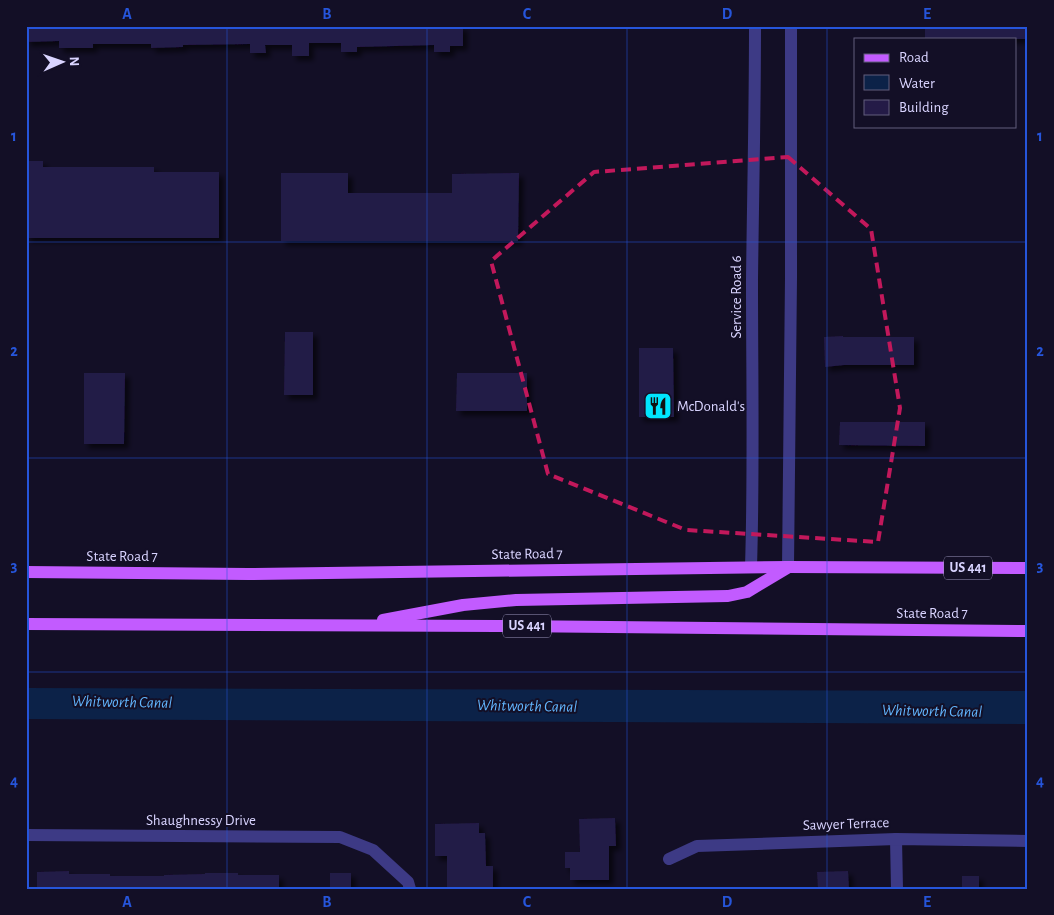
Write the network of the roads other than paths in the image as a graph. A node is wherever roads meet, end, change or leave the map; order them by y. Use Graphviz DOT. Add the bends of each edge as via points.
graph roads {
  1 [pos="755,26"];
  2 [pos="791,26"];
  3 [pos="751,567"];
  4 [pos="788,567"];
  5 [pos="1028,568"];
  6 [pos="26,572"];
  7 [pos="26,624"];
  8 [pos="354,626"];
  9 [pos="1028,630"];
  10 [pos="26,835"];
  11 [pos="896,839"];
  12 [pos="1028,841"];
  13 [pos="669,859"];
  14 [pos="410,889"];
  15 [pos="897,889"];
  1 -- 3 [label="street, Service Road 6"];
  2 -- 4 [label="street"];
  3 -- 4 [label="main road, State Road 7 / US 441"];
  3 -- 6 [label="main road, State Road 7 / US 441" via="248,574"];
  4 -- 5 [label="main road, State Road 7 / US 441"];
  4 -- 8 [label="main road" via="747,592 728,596 516,600 463,605"];
  7 -- 8 [label="main road, State Road 7 / US 441"];
  8 -- 9 [label="main road, State Road 7 / US 441"];
  10 -- 14 [label="street, Shaughnessy Drive" via="340,837 373,850 408,882"];
  11 -- 12 [label="street, Sawyer Terrace"];
  11 -- 13 [label="street, Sawyer Terrace" via="697,846"];
  11 -- 15 [label="street"];
}
